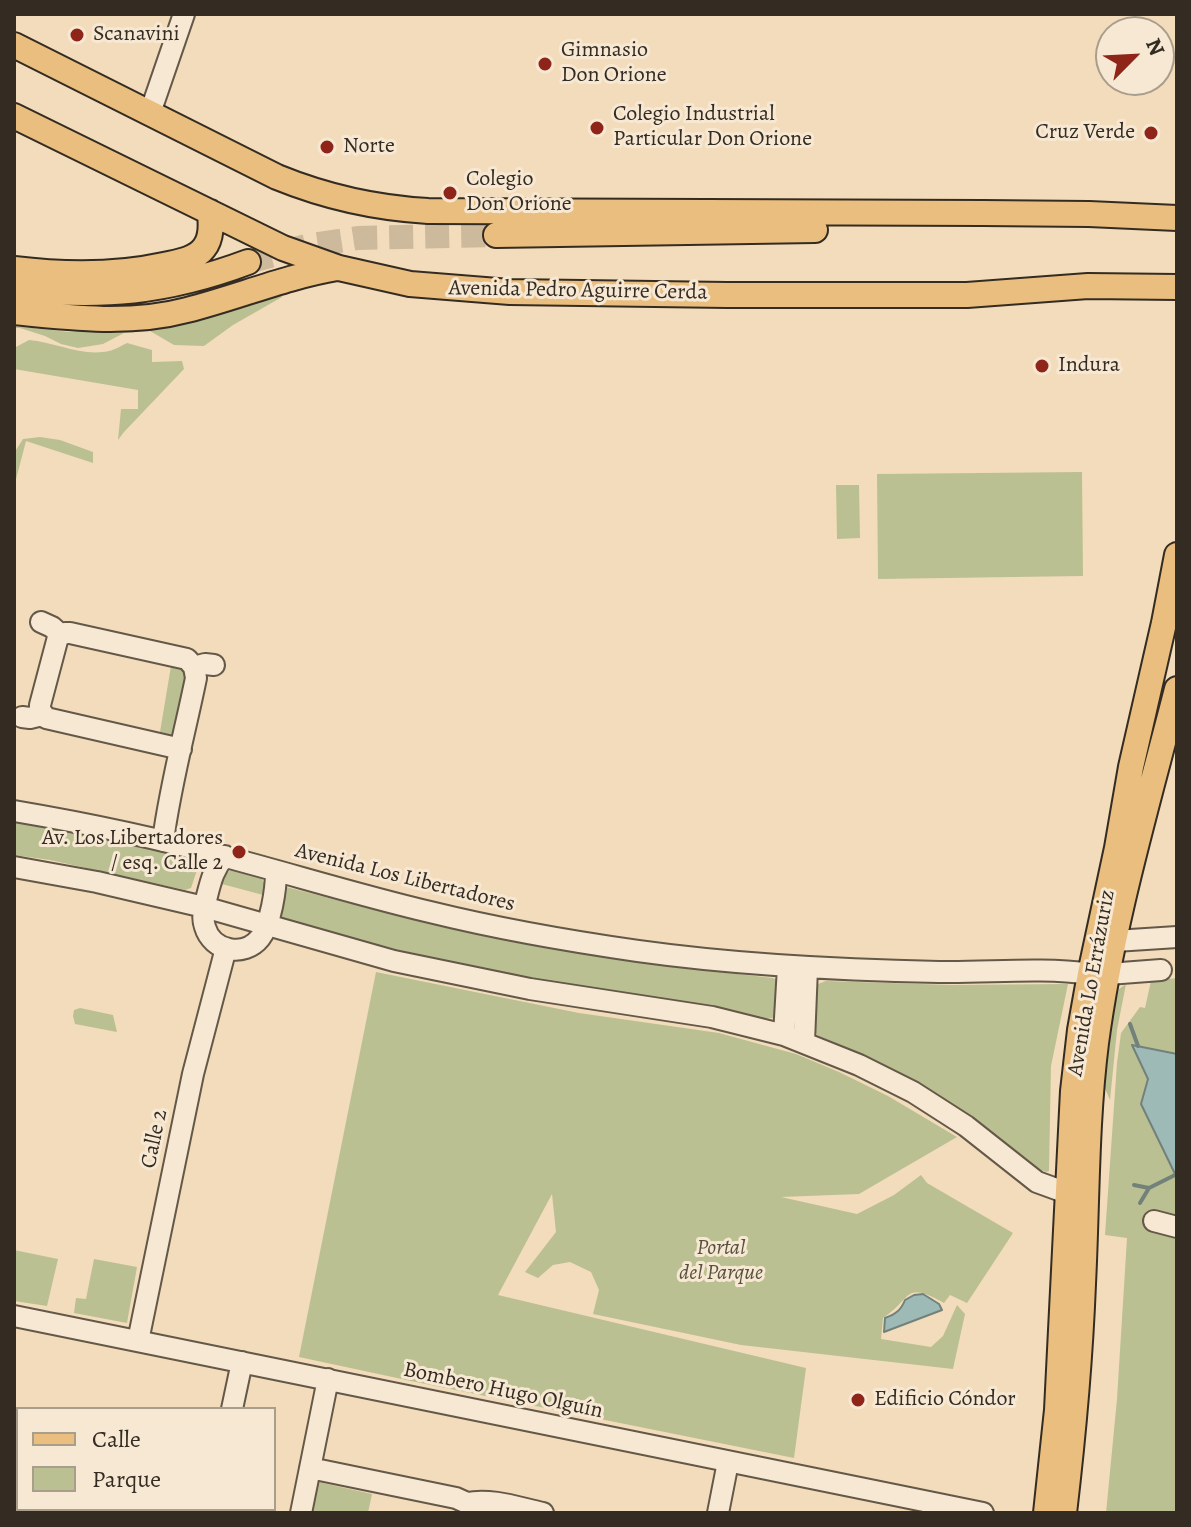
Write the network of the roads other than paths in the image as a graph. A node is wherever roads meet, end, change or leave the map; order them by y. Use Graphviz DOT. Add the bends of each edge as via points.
graph roads {
  1 [pos="184,14"];
  2 [pos="14,45"];
  3 [pos="150,113"];
  4 [pos="14,116"];
  5 [pos="210,212"];
  6 [pos="1089,214"];
  7 [pos="1177,218"];
  8 [pos="496,235"];
  9 [pos="248,262"];
  10 [pos="339,268"];
  11 [pos="14,269"];
  12 [pos="1177,287"];
  13 [pos="14,289"];
  14 [pos="14,312"];
  15 [pos="1177,555"];
  16 [pos="41,622"];
  17 [pos="61,635"];
  18 [pos="1177,689"];
  19 [pos="181,749"];
  20 [pos="14,811"];
  21 [pos="163,841"];
  22 [pos="225,856"];
  23 [pos="14,867"];
  24 [pos="276,871"];
  25 [pos="204,907"];
  26 [pos="266,925"];
  27 [pos="1177,937"];
  28 [pos="1115,941"];
  29 [pos="226,948"];
  30 [pos="798,967"];
  31 [pos="1161,970"];
  32 [pos="1099,974"];
  33 [pos="794,1039"];
  34 [pos="1069,1192"];
  35 [pos="1154,1221"];
  36 [pos="1177,1227"];
  37 [pos="14,1316"];
  38 [pos="138,1341"];
  39 [pos="242,1362"];
  40 [pos="328,1379"];
  41 [pos="232,1407"];
  42 [pos="728,1462"];
  43 [pos="310,1468"];
  44 [pos="471,1508"];
  45 [pos="301,1513"];
  46 [pos="543,1513"];
  47 [pos="718,1513"];
  48 [pos="983,1513"];
  49 [pos="1046,1513"];
  50 [pos="1064,1513"];
  1 -- 3 [label="street"];
  2 -- 3 [label="main road"];
  3 -- 6 [label="main road" via="296,185 402,210"];
  4 -- 5 [label="main road, Avenida Pedro Aguirre Cerda"];
  5 -- 10 [label="main road, Avenida Pedro Aguirre Cerda"];
  5 -- 11 [label="main road" via="207,244 187,259 105,273"];
  6 -- 7 [label="main road"];
  6 -- 8 [label="main road" via="966,226"];
  9 -- 13 [label="main road" via="177,284 122,292"];
  10 -- 12 [label="main road, Avenida Pedro Aguirre Cerda" via="410,284 510,292 967,295 1088,286"];
  10 -- 14 [label="main road" via="186,311 146,317"];
  15 -- 32 [label="main road, Avenida Lo Errázuriz" via="1131,767"];
  16 -- 17 [label="street"];
  17 -- 19 [label="street" via="204,666 196,678"];
  17 -- 19 [label="street" via="32,716"];
  18 -- 28 [label="main road, Avenida Lo Errázuriz"];
  19 -- 21 [label="street"];
  20 -- 21 [label="street, Avenida Los Libertadores"];
  21 -- 22 [label="street, Avenida Los Libertadores"];
  22 -- 24 [label="street, Avenida Los Libertadores"];
  22 -- 25 [label="street" via="214,872"];
  23 -- 25 [label="street"];
  24 -- 26 [label="street"];
  24 -- 30 [label="street, Avenida Los Libertadores" via="529,933 685,957"];
  25 -- 26 [label="street"];
  25 -- 29 [label="street" via="208,934"];
  26 -- 29 [label="street" via="248,948"];
  26 -- 33 [label="street" via="394,961 712,1017"];
  27 -- 28 [label="street"];
  28 -- 32 [label="main road, Avenida Lo Errázuriz"];
  29 -- 38 [label="street, Calle 2" via="193,1074"];
  30 -- 32 [label="street, Avenida Los Libertadores"];
  30 -- 33 [label="street"];
  31 -- 32 [label="street, Avenida Los Libertadores"];
  32 -- 34 [label="main road, Avenida Lo Errázuriz" via="1076,1067"];
  32 -- 50 [label="main road, Avenida Lo Errázuriz" via="1078,1373"];
  33 -- 34 [label="street" via="913,1092 1037,1182"];
  34 -- 49 [label="main road, Avenida Lo Errázuriz"];
  35 -- 36 [label="street"];
  37 -- 38 [label="street, Bombero Hugo Olguín"];
  38 -- 39 [label="street, Bombero Hugo Olguín"];
  39 -- 40 [label="street, Bombero Hugo Olguín"];
  39 -- 41 [label="street"];
  40 -- 42 [label="street, Bombero Hugo Olguín"];
  40 -- 43 [label="street"];
  42 -- 47 [label="street"];
  42 -- 48 [label="street, Bombero Hugo Olguín"];
  43 -- 44 [label="street" via="456,1498"];
  43 -- 45 [label="street"];
  44 -- 46 [label="street" via="480,1501"];
}
